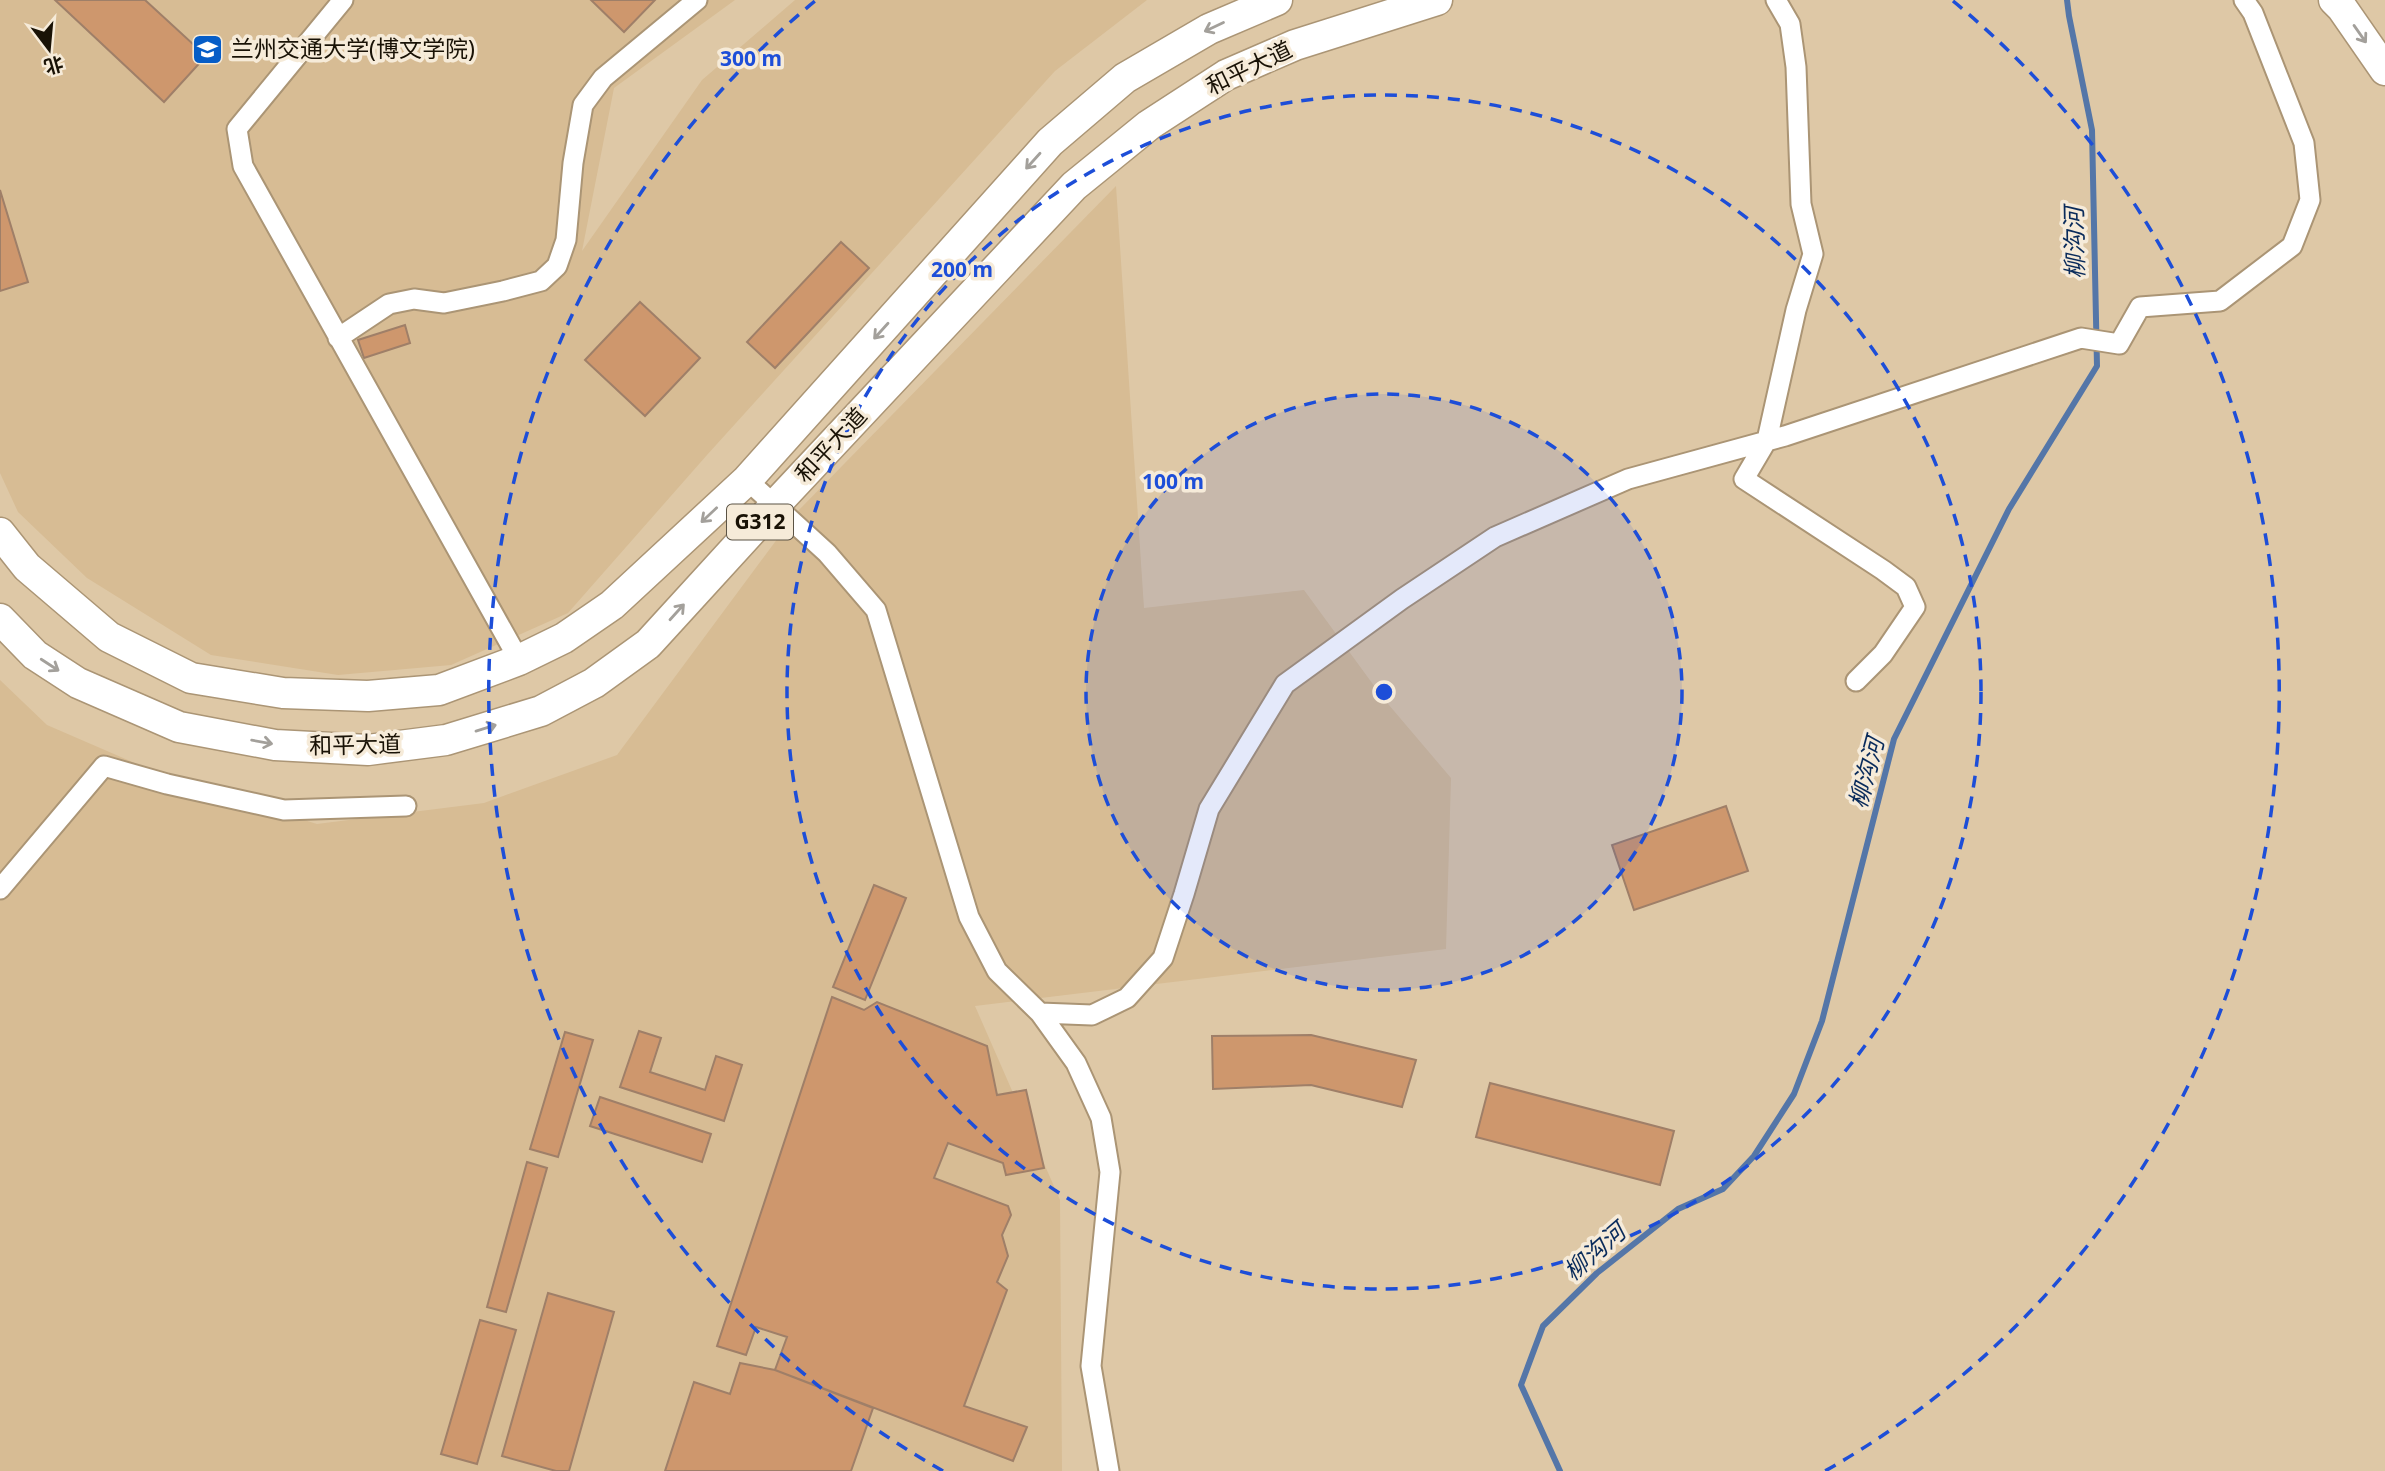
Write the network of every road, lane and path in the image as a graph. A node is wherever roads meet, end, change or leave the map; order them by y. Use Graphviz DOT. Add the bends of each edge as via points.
graph roads {
  1 [pos="342,0"];
  2 [pos="697,0"];
  3 [pos="1277,0"];
  4 [pos="1437,0"];
  5 [pos="1776,0"];
  6 [pos="2244,0"];
  7 [pos="2333,0"];
  8 [pos="2385,70"];
  9 [pos="338,338"];
  10 [pos="1768,440"];
  11 [pos="747,480"];
  12 [pos="775,505"];
  13 [pos="0,533"];
  14 [pos="0,619"];
  15 [pos="519,660"];
  16 [pos="1856,681"];
  17 [pos="406,806"];
  18 [pos="0,889"];
  19 [pos="1040,1013"];
  20 [pos="1109,1471"];
  1 -- 9 [label="street" via="237,129 243,166"];
  2 -- 9 [label="street" via="603,78 583,105 566,240 556,266 541,281 444,303 414,299 389,304"];
  3 -- 11 [label="highway, 和平大道 / G312, one-way" via="1209,29 1125,78 1050,142"];
  4 -- 12 [label="highway, 和平大道 / G312" via="1283,50 1226,75 1149,125 1074,186"];
  5 -- 10 [label="street" via="1790,24 1801,205 1813,254"];
  6 -- 10 [label="street" via="2304,143 2310,200 2292,246 2220,300 2140,307 2119,344 2083,339"];
  7 -- 8 [label="highway, one-way"];
  9 -- 15 [label="street"];
  10 -- 16 [label="street" via="1744,479 1884,570 1906,587 1915,607 1883,654"];
  10 -- 19 [label="street" via="1628,479 1496,537 1284,684 1209,809 1163,958 1127,998 1092,1015"];
  11 -- 12 [label="street"];
  11 -- 15 [label="highway, 和平大道 / G312, one-way" via="612,605 564,638"];
  14 -- 12 [label="highway, 和平大道 / G312, one-way" via="35,655 78,683 179,727 275,745 368,750 446,740 541,711 594,683 648,644"];
  12 -- 19 [label="street" via="827,552 876,610 968,917 997,971"];
  13 -- 15 [label="highway, 和平大道 / G312" via="27,567 109,637 191,678 283,693 368,696 439,690"];
  17 -- 18 [label="street" via="284,810 104,766"];
  19 -- 20 [label="street" via="1076,1063 1101,1118 1110,1172 1091,1366"];
}
